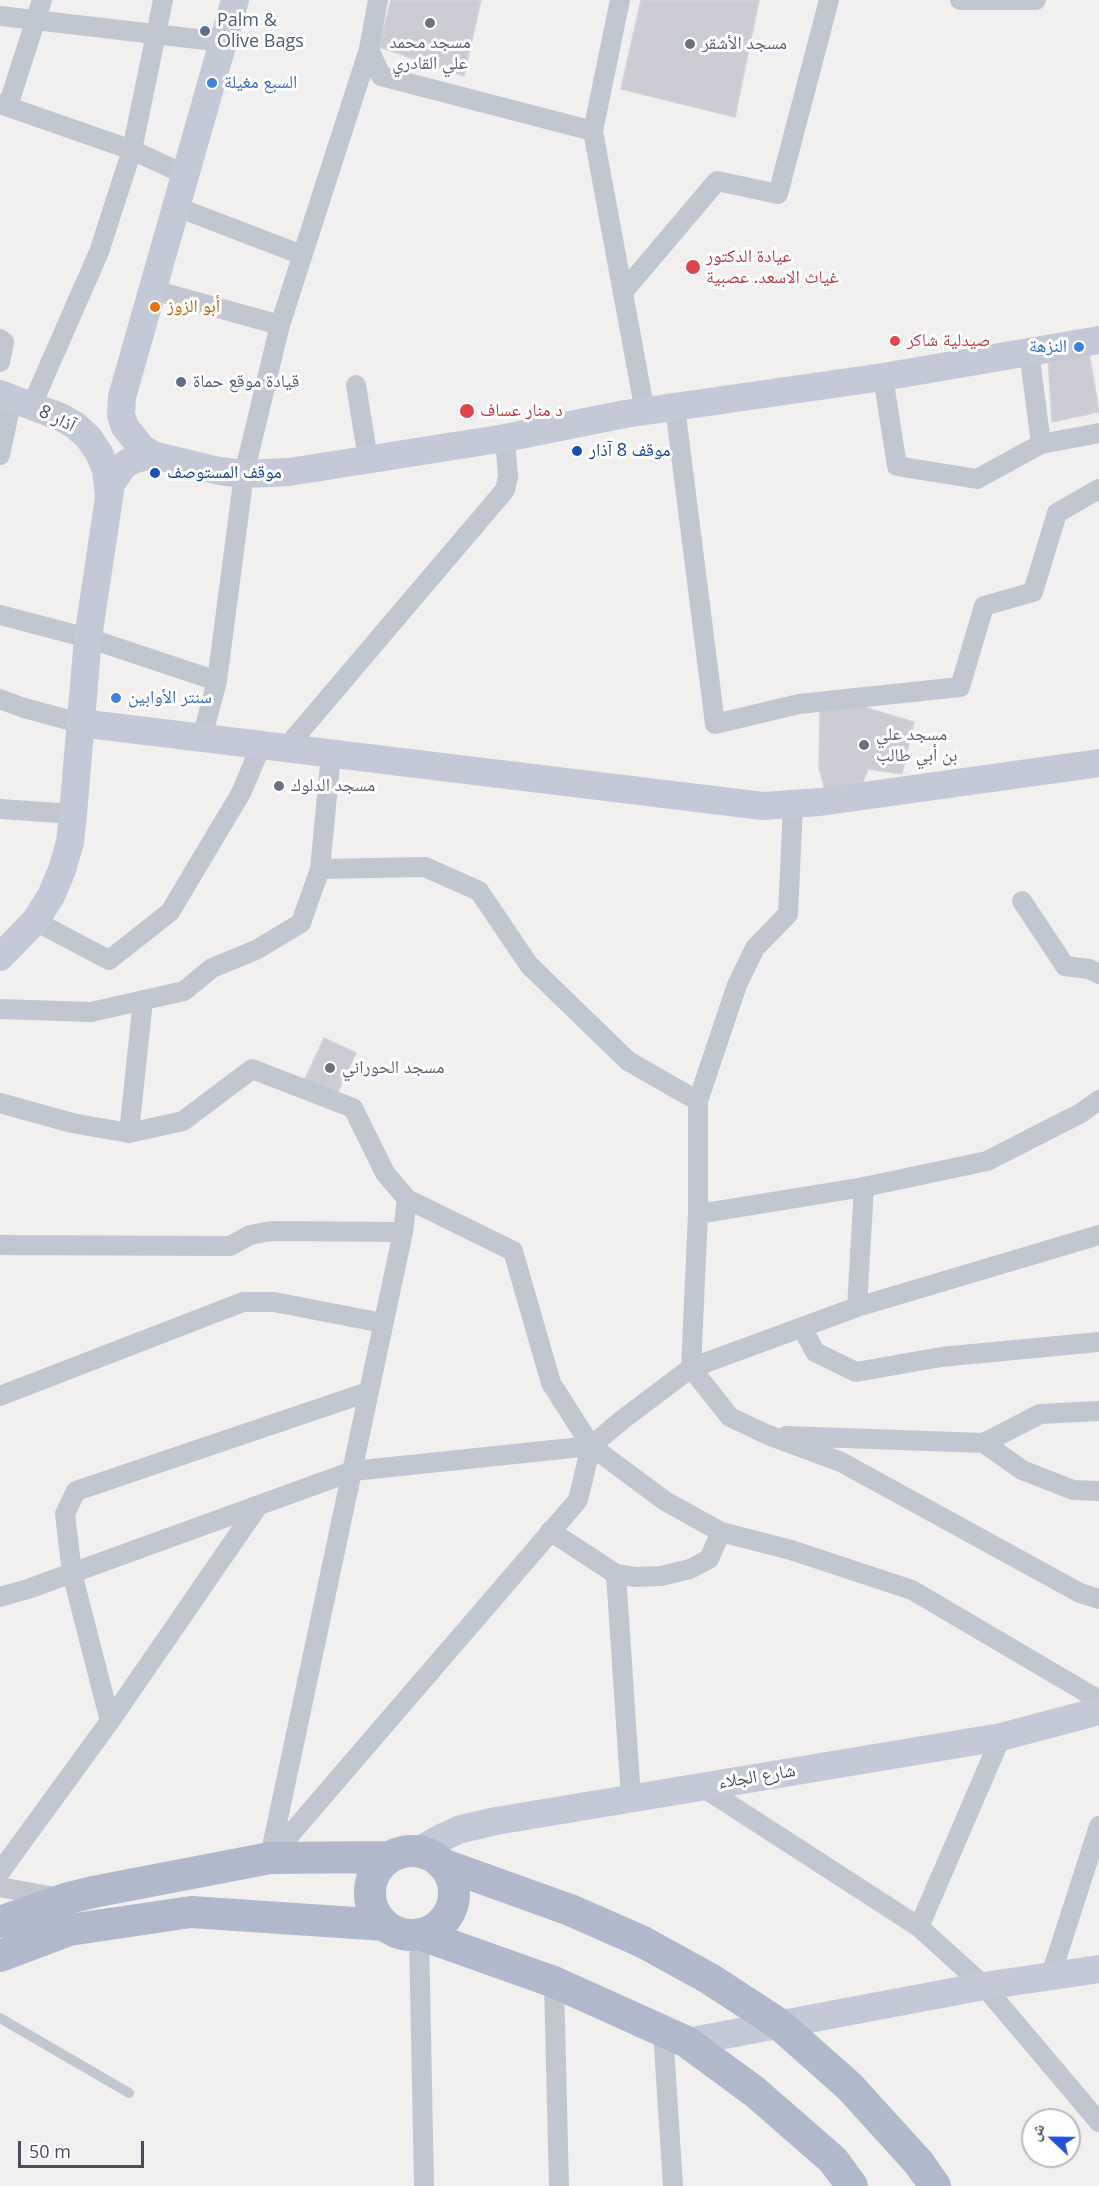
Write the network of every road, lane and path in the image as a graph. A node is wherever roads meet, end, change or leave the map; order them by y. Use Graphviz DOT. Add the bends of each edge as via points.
graph roads {
  1 [pos="42,0"];
  2 [pos="163,0"];
  3 [pos="235,0"];
  4 [pos="378,0"];
  5 [pos="620,0"];
  6 [pos="829,0"];
  7 [pos="960,0"];
  8 [pos="1036,0"];
  9 [pos="0,16"];
  10 [pos="36,20"];
  11 [pos="155,34"];
  12 [pos="223,42"];
  13 [pos="369,49"];
  14 [pos="4,105"];
  15 [pos="593,131"];
  16 [pos="132,150"];
  17 [pos="186,175"];
  18 [pos="177,207"];
  19 [pos="302,255"];
  20 [pos="153,290"];
  21 [pos="623,292"];
  22 [pos="280,325"];
  23 [pos="0,339"];
  24 [pos="1099,340"];
  25 [pos="1029,351"];
  26 [pos="0,362"];
  27 [pos="883,377"];
  28 [pos="356,385"];
  29 [pos="122,397"];
  30 [pos="14,400"];
  31 [pos="675,407"];
  32 [pos="645,412"];
  33 [pos="61,417"];
  34 [pos="1099,432"];
  35 [pos="505,438"];
  36 [pos="1041,444"];
  37 [pos="0,454"];
  38 [pos="153,455"];
  39 [pos="368,459"];
  40 [pos="244,474"];
  41 [pos="1099,489"];
  42 [pos="109,495"];
  43 [pos="0,615"];
  44 [pos="88,638"];
  45 [pos="217,681"];
  46 [pos="0,699"];
  47 [pos="80,723"];
  48 [pos="202,738"];
  49 [pos="273,747"];
  50 [pos="331,754"];
  51 [pos="1099,763"];
  52 [pos="793,805"];
  53 [pos="0,809"];
  54 [pos="73,814"];
  55 [pos="320,869"];
  56 [pos="1022,901"];
  57 [pos="35,921"];
  58 [pos="0,957"];
  59 [pos="1099,974"];
  60 [pos="143,1000"];
  61 [pos="0,1009"];
  62 [pos="1099,1100"];
  63 [pos="698,1101"];
  64 [pos="0,1103"];
  65 [pos="129,1133"];
  66 [pos="864,1187"];
  67 [pos="406,1199"];
  68 [pos="698,1214"];
  69 [pos="403,1232"];
  70 [pos="1099,1235"];
  71 [pos="0,1245"];
  72 [pos="858,1307"];
  73 [pos="382,1323"];
  74 [pos="802,1327"];
  75 [pos="1099,1342"];
  76 [pos="691,1368"];
  77 [pos="368,1392"];
  78 [pos="0,1396"];
  79 [pos="1099,1411"];
  80 [pos="768,1435"];
  81 [pos="984,1443"];
  82 [pos="591,1446"];
  83 [pos="353,1472"];
  84 [pos="1099,1491"];
  85 [pos="258,1506"];
  86 [pos="550,1532"];
  87 [pos="721,1532"];
  88 [pos="72,1573"];
  89 [pos="616,1574"];
  90 [pos="0,1597"];
  91 [pos="1099,1599"];
  92 [pos="1099,1700"];
  93 [pos="1099,1711"];
  94 [pos="110,1721"];
  95 [pos="1001,1737"];
  96 [pos="700,1786"];
  97 [pos="631,1798"];
  98 [pos="1099,1826"];
  99 [pos="417,1857"];
  100 [pos="270,1858"];
  101 [pos="0,1872"];
  102 [pos="0,1887"];
  103 [pos="65,1899"];
  104 [pos="0,1922"];
  105 [pos="385,1925"];
  106 [pos="920,1927"];
  107 [pos="419,1934"];
  108 [pos="0,1956"];
  109 [pos="1099,1969"];
  110 [pos="1050,1975"];
  111 [pos="554,1982"];
  112 [pos="984,1986"];
  113 [pos="0,2018"];
  114 [pos="779,2024"];
  115 [pos="675,2036"];
  116 [pos="129,2093"];
  117 [pos="1099,2122"];
  118 [pos="424,2186"];
  119 [pos="559,2186"];
  120 [pos="673,2186"];
  121 [pos="852,2186"];
  122 [pos="935,2186"];
  1 -- 10 [label="street"];
  2 -- 11 [label="street"];
  3 -- 12 [label="main road"];
  4 -- 13 [label="street"];
  5 -- 15 [label="street"];
  6 -- 21 [label="street" via="778,194 717,181"];
  7 -- 8 [label="street"];
  9 -- 10 [label="street"];
  10 -- 11 [label="street"];
  10 -- 14 [label="street"];
  11 -- 12 [label="street"];
  11 -- 16 [label="street"];
  12 -- 17 [label="main road"];
  13 -- 15 [label="street" via="381,76"];
  13 -- 19 [label="street"];
  14 -- 16 [label="street"];
  15 -- 21 [label="street"];
  16 -- 17 [label="street"];
  16 -- 30 [label="street" via="99,252"];
  17 -- 18 [label="main road"];
  18 -- 19 [label="street"];
  18 -- 20 [label="main road"];
  19 -- 22 [label="street"];
  20 -- 22 [label="street"];
  20 -- 29 [label="main road"];
  21 -- 32 [label="street"];
  22 -- 40 [label="street"];
  23 -- 26 [label="street" via="4,342"];
  24 -- 25 [label="main road"];
  25 -- 27 [label="main road"];
  25 -- 36 [label="street"];
  27 -- 31 [label="main road"];
  27 -- 36 [label="street" via="897,466 977,479"];
  28 -- 39 [label="street"];
  29 -- 33 [label="main road" via="88,417"];
  29 -- 38 [label="main road" via="125,427"];
  30 -- 33 [label="main road, 8 آذار"];
  30 -- 37 [label="street"];
  31 -- 32 [label="main road"];
  31 -- 41 [label="street" via="715,724 799,704 960,687 984,606 1033,592 1057,513"];
  32 -- 35 [label="main road"];
  33 -- 42 [label="main road, 8 آذار" via="89,438 99,453"];
  34 -- 36 [label="street"];
  35 -- 39 [label="main road"];
  35 -- 49 [label="street" via="505,490"];
  38 -- 40 [label="main road"];
  38 -- 42 [label="main road" via="123,466"];
  39 -- 40 [label="main road" via="289,472"];
  40 -- 45 [label="street"];
  42 -- 44 [label="main road"];
  43 -- 44 [label="street"];
  44 -- 45 [label="street"];
  44 -- 47 [label="main road"];
  45 -- 48 [label="street"];
  46 -- 47 [label="street"];
  47 -- 48 [label="main road"];
  47 -- 54 [label="main road"];
  48 -- 49 [label="main road"];
  49 -- 50 [label="main road"];
  49 -- 57 [label="street" via="170,912 109,960"];
  50 -- 52 [label="main road" via="735,804"];
  50 -- 55 [label="street"];
  51 -- 52 [label="main road"];
  52 -- 63 [label="street" via="788,914 755,948 737,985"];
  53 -- 54 [label="street"];
  54 -- 57 [label="main road" via="62,870"];
  55 -- 60 [label="street" via="301,923 256,950 212,968 184,991"];
  55 -- 63 [label="street" via="425,867 479,891 529,965 628,1061"];
  56 -- 59 [label="street" via="1065,966"];
  57 -- 58 [label="main road"];
  60 -- 61 [label="street" via="91,1012"];
  60 -- 65 [label="street"];
  62 -- 66 [label="street" via="987,1161"];
  63 -- 68 [label="street"];
  64 -- 65 [label="street" via="72,1123"];
  65 -- 67 [label="street" via="183,1121 252,1069 353,1107 385,1173"];
  66 -- 68 [label="street"];
  66 -- 72 [label="street"];
  67 -- 69 [label="street"];
  67 -- 82 [label="street" via="513,1251 551,1383"];
  68 -- 76 [label="street"];
  69 -- 71 [label="street" via="271,1231 250,1235 230,1246"];
  69 -- 73 [label="street"];
  70 -- 72 [label="street"];
  72 -- 74 [label="street"];
  73 -- 77 [label="street"];
  73 -- 78 [label="street" via="274,1302 243,1302"];
  74 -- 75 [label="street" via="815,1352 855,1372 941,1357"];
  74 -- 76 [label="street"];
  76 -- 80 [label="street" via="730,1417"];
  76 -- 82 [label="street"];
  77 -- 83 [label="street"];
  77 -- 88 [label="street" via="76,1491 65,1514"];
  79 -- 81 [label="street" via="1040,1414"];
  80 -- 81 [label="street"];
  80 -- 91 [label="street" via="841,1462 1080,1593"];
  81 -- 84 [label="street" via="1022,1470 1073,1490"];
  82 -- 83 [label="street"];
  82 -- 86 [label="street" via="578,1500"];
  82 -- 87 [label="street" via="665,1502"];
  83 -- 85 [label="street"];
  83 -- 100 [label="street"];
  85 -- 88 [label="street"];
  85 -- 94 [label="street"];
  86 -- 89 [label="street"];
  86 -- 100 [label="street"];
  87 -- 89 [label="street" via="708,1559 690,1569 661,1576"];
  87 -- 92 [label="street" via="791,1550 912,1590"];
  88 -- 90 [label="street"];
  88 -- 94 [label="street"];
  89 -- 97 [label="street"];
  93 -- 95 [label="main road, شارع الجلاء"];
  94 -- 101 [label="street"];
  95 -- 96 [label="main road, شارع الجلاء"];
  95 -- 106 [label="street"];
  96 -- 97 [label="main road, شارع الجلاء"];
  96 -- 106 [label="street"];
  97 -- 99 [label="main road, شارع الجلاء" via="461,1829 441,1838"];
  98 -- 110 [label="street"];
  99 -- 100 [label="main road"];
  99 -- 105 [label="main road" via="376,1871 371,1903"];
  99 -- 107 [label="main road" via="450,1874 454,1887 452,1906 442,1923"];
  99 -- 114 [label="main road" via="570,1910 643,1942"];
  100 -- 103 [label="main road"];
  102 -- 103 [label="street"];
  103 -- 104 [label="main road"];
  105 -- 107 [label="main road" via="395,1932"];
  105 -- 108 [label="main road" via="191,1912 69,1930"];
  106 -- 112 [label="street"];
  107 -- 111 [label="main road"];
  107 -- 118 [label="street"];
  109 -- 110 [label="main road"];
  110 -- 112 [label="main road"];
  111 -- 115 [label="main road"];
  111 -- 119 [label="street"];
  112 -- 114 [label="main road"];
  112 -- 117 [label="street"];
  113 -- 116 [label="lane"];
  114 -- 115 [label="main road"];
  114 -- 122 [label="main road" via="850,2087"];
  115 -- 120 [label="street"];
  115 -- 121 [label="main road" via="755,2092 833,2160"];
}
